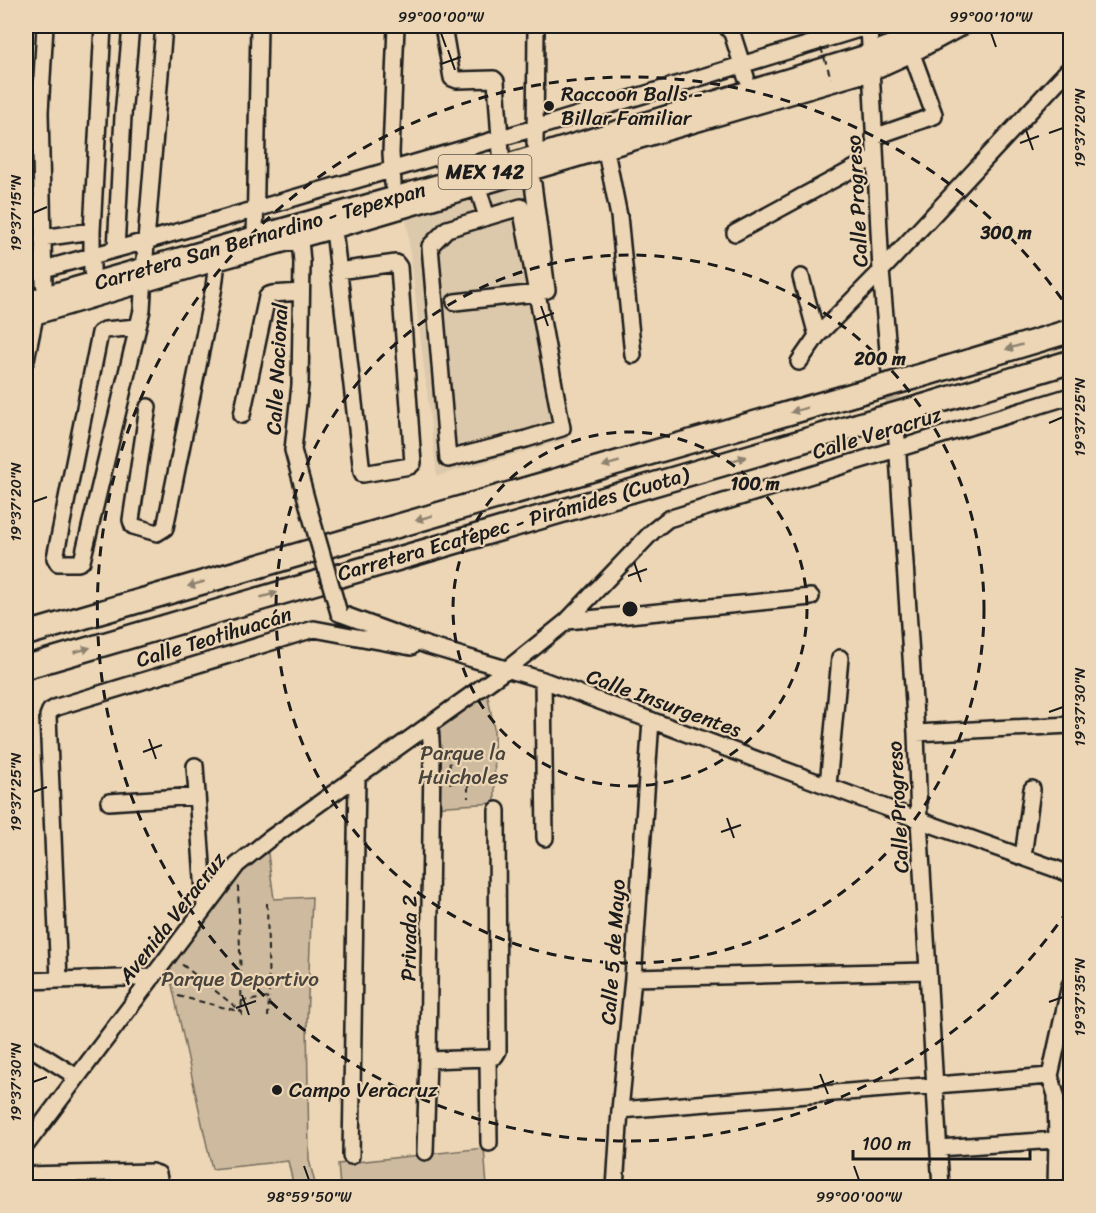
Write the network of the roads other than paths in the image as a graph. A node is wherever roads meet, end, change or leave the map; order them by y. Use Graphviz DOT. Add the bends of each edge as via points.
graph roads {
  1 [pos="45,26"];
  2 [pos="103,26"];
  3 [pos="131,26"];
  4 [pos="164,26"];
  5 [pos="259,26"];
  6 [pos="396,26"];
  7 [pos="443,26"];
  8 [pos="536,26"];
  9 [pos="726,26"];
  10 [pos="902,26"];
  11 [pos="939,26"];
  12 [pos="964,26"];
  13 [pos="870,44"];
  14 [pos="912,54"];
  15 [pos="1071,68"];
  16 [pos="744,71"];
  17 [pos="874,137"];
  18 [pos="605,144"];
  19 [pos="501,145"];
  20 [pos="532,151"];
  21 [pos="875,157"];
  22 [pos="392,177"];
  23 [pos="476,182"];
  24 [pos="487,217"];
  25 [pos="255,224"];
  26 [pos="334,230"];
  27 [pos="92,231"];
  28 [pos="297,233"];
  29 [pos="735,233"];
  30 [pos="42,238"];
  31 [pos="116,249"];
  32 [pos="218,255"];
  33 [pos="92,263"];
  34 [pos="145,263"];
  35 [pos="338,271"];
  36 [pos="881,271"];
  37 [pos="801,277"];
  38 [pos="35,279"];
  39 [pos="301,292"];
  40 [pos="537,293"];
  41 [pos="455,303"];
  42 [pos="29,313"];
  43 [pos="137,327"];
  44 [pos="1071,331"];
  45 [pos="817,336"];
  46 [pos="633,355"];
  47 [pos="26,360"];
  48 [pos="799,362"];
  49 [pos="1071,362"];
  50 [pos="890,373"];
  51 [pos="1071,396"];
  52 [pos="148,407"];
  53 [pos="242,415"];
  54 [pos="896,425"];
  55 [pos="898,449"];
  56 [pos="310,513"];
  57 [pos="811,597"];
  58 [pos="567,621"];
  59 [pos="26,634"];
  60 [pos="429,646"];
  61 [pos="840,658"];
  62 [pos="26,667"];
  63 [pos="506,670"];
  64 [pos="543,680"];
  65 [pos="651,720"];
  66 [pos="430,724"];
  67 [pos="1071,725"];
  68 [pos="916,733"];
  69 [pos="195,766"];
  70 [pos="357,778"];
  71 [pos="828,785"];
  72 [pos="1032,789"];
  73 [pos="197,796"];
  74 [pos="109,802"];
  75 [pos="497,810"];
  76 [pos="919,820"];
  77 [pos="545,838"];
  78 [pos="1023,857"];
  79 [pos="1071,874"];
  80 [pos="205,907"];
  81 [pos="928,971"];
  82 [pos="153,977"];
  83 [pos="633,978"];
  84 [pos="58,980"];
  85 [pos="26,981"];
  86 [pos="1071,986"];
  87 [pos="26,1045"];
  88 [pos="488,1058"];
  89 [pos="428,1060"];
  90 [pos="1050,1076"];
  91 [pos="77,1077"];
  92 [pos="935,1085"];
  93 [pos="620,1110"];
  94 [pos="1064,1139"];
  95 [pos="489,1143"];
  96 [pos="26,1145"];
  97 [pos="939,1148"];
  98 [pos="426,1152"];
  99 [pos="351,1156"];
  100 [pos="26,1175"];
  101 [pos="161,1188"];
  102 [pos="615,1188"];
  103 [pos="941,1188"];
  104 [pos="1056,1188"];
  1 -- 30 [label="street" via="40,112"];
  2 -- 27 [label="street"];
  3 -- 31 [label="street"];
  4 -- 34 [label="street"];
  5 -- 25 [label="street"];
  6 -- 22 [label="street"];
  7 -- 19 [label="street" via="452,78 496,81"];
  8 -- 20 [label="street"];
  9 -- 16 [label="street"];
  10 -- 13 [label="highway, Carretera San Bernardino - Tepexpan / MEX 142"];
  11 -- 13 [label="highway, Carretera San Bernardino - Tepexpan / MEX 142" via="913,38"];
  12 -- 14 [label="street"];
  13 -- 14 [label="street"];
  13 -- 16 [label="highway, Carretera San Bernardino - Tepexpan / MEX 142"];
  13 -- 17 [label="street, Calle Progreso"];
  13 -- 18 [label="highway, Carretera San Bernardino - Tepexpan / MEX 142"];
  14 -- 17 [label="street" via="934,117"];
  15 -- 36 [label="street"];
  16 -- 20 [label="highway, Carretera San Bernardino - Tepexpan / MEX 142"];
  17 -- 21 [label="street, Calle Progreso"];
  18 -- 20 [label="highway, Carretera San Bernardino - Tepexpan / MEX 142"];
  18 -- 46 [label="street" via="619,216"];
  19 -- 20 [label="highway, Carretera San Bernardino - Tepexpan / MEX 142"];
  19 -- 22 [label="highway, Carretera San Bernardino - Tepexpan / MEX 142"];
  20 -- 23 [label="highway, Carretera San Bernardino - Tepexpan / MEX 142"];
  20 -- 40 [label="street" via="548,288"];
  21 -- 29 [label="street"];
  21 -- 36 [label="street, Calle Progreso"];
  22 -- 25 [label="highway, Carretera San Bernardino - Tepexpan / MEX 142"];
  23 -- 24 [label="street"];
  23 -- 26 [label="street"];
  23 -- 28 [label="highway, Carretera San Bernardino - Tepexpan / MEX 142"];
  24 -- 40 [label="street" via="521,207"];
  24 -- 40 [label="street" via="447,229 430,246 448,459 562,428"];
  25 -- 28 [label="highway, Carretera San Bernardino - Tepexpan / MEX 142"];
  25 -- 32 [label="highway, Carretera San Bernardino - Tepexpan / MEX 142"];
  25 -- 34 [label="highway, Carretera San Bernardino - Tepexpan / MEX 142"];
  26 -- 28 [label="street"];
  26 -- 35 [label="street"];
  27 -- 30 [label="street"];
  27 -- 33 [label="street"];
  28 -- 32 [label="street"];
  28 -- 39 [label="street, Calle Nacional" via="302,262"];
  30 -- 38 [label="street"];
  31 -- 33 [label="street"];
  31 -- 34 [label="street"];
  32 -- 34 [label="highway, Carretera San Bernardino - Tepexpan / MEX 142"];
  32 -- 52 [label="street" via="165,528 157,533 134,526 131,520"];
  33 -- 34 [label="highway, Carretera San Bernardino - Tepexpan / MEX 142"];
  33 -- 38 [label="highway, Carretera San Bernardino - Tepexpan / MEX 142"];
  34 -- 42 [label="highway, Carretera San Bernardino - Tepexpan / MEX 142"];
  34 -- 43 [label="street"];
  35 -- 35 [label="street" via="396,263 399,267 413,464 410,466 362,472"];
  36 -- 45 [label="street"];
  36 -- 50 [label="street, Calle Progreso"];
  37 -- 45 [label="street"];
  39 -- 53 [label="street" via="269,295"];
  39 -- 56 [label="street, Calle Nacional" via="300,386 293,450"];
  40 -- 41 [label="street"];
  42 -- 47 [label="street"];
  43 -- 43 [label="street" via="82,561 58,563 55,558 100,333"];
  44 -- 59 [label="highway, Carretera Ecatepec - Pirámides (Cuota), one-way, bridge"];
  45 -- 48 [label="street"];
  62 -- 49 [label="highway, Carretera Ecatepec - Pirámides (Cuota), one-way, bridge"];
  51 -- 55 [label="street, Calle Veracruz"];
  54 -- 55 [label="street, Calle Progreso"];
  55 -- 58 [label="street, Calle Veracruz" via="668,519"];
  55 -- 68 [label="street, Calle Progreso"];
  56 -- 60 [label="street, Calle Insurgentes, bridge" via="339,613"];
  57 -- 58 [label="street"];
  58 -- 63 [label="street, Calle Veracruz"];
  60 -- 63 [label="street, Calle Insurgentes"];
  60 -- 84 [label="street, Calle Teotihuacán" via="411,647 314,629 50,711"];
  61 -- 71 [label="street"];
  63 -- 64 [label="street, Calle Insurgentes"];
  63 -- 66 [label="street, Avenida Veracruz"];
  64 -- 65 [label="street, Calle Insurgentes"];
  64 -- 77 [label="street"];
  65 -- 71 [label="street, Calle Insurgentes"];
  65 -- 83 [label="street, Calle 5 de Mayo"];
  66 -- 70 [label="street, Avenida Veracruz"];
  66 -- 89 [label="street, Privada 2"];
  67 -- 68 [label="street"];
  68 -- 76 [label="street, Calle Progreso"];
  69 -- 73 [label="street"];
  70 -- 80 [label="street, Avenida Veracruz" via="237,865"];
  70 -- 99 [label="street"];
  71 -- 76 [label="street, Calle Insurgentes"];
  72 -- 78 [label="street"];
  73 -- 74 [label="street"];
  73 -- 80 [label="street"];
  75 -- 88 [label="street" via="498,1051"];
  76 -- 78 [label="street, Calle Insurgentes"];
  76 -- 81 [label="street, Calle Progreso"];
  78 -- 79 [label="street, Calle Insurgentes"];
  80 -- 82 [label="street, Avenida Veracruz"];
  81 -- 83 [label="street"];
  81 -- 92 [label="street, Calle Progreso"];
  82 -- 84 [label="street"];
  82 -- 91 [label="street, Avenida Veracruz"];
  83 -- 93 [label="street, Calle 5 de Mayo"];
  84 -- 85 [label="street"];
  86 -- 90 [label="street"];
  87 -- 91 [label="street"];
  88 -- 89 [label="street"];
  88 -- 95 [label="street"];
  89 -- 98 [label="street, Privada 2"];
  90 -- 92 [label="street"];
  90 -- 94 [label="street"];
  91 -- 96 [label="street, Avenida Veracruz"];
  92 -- 93 [label="street"];
  92 -- 97 [label="street, Calle Progreso"];
  93 -- 102 [label="street, Calle 5 de Mayo"];
  94 -- 97 [label="street"];
  94 -- 104 [label="street"];
  97 -- 103 [label="street, Calle Progreso"];
  100 -- 101 [label="street" via="152,1172 158,1174"];
}
